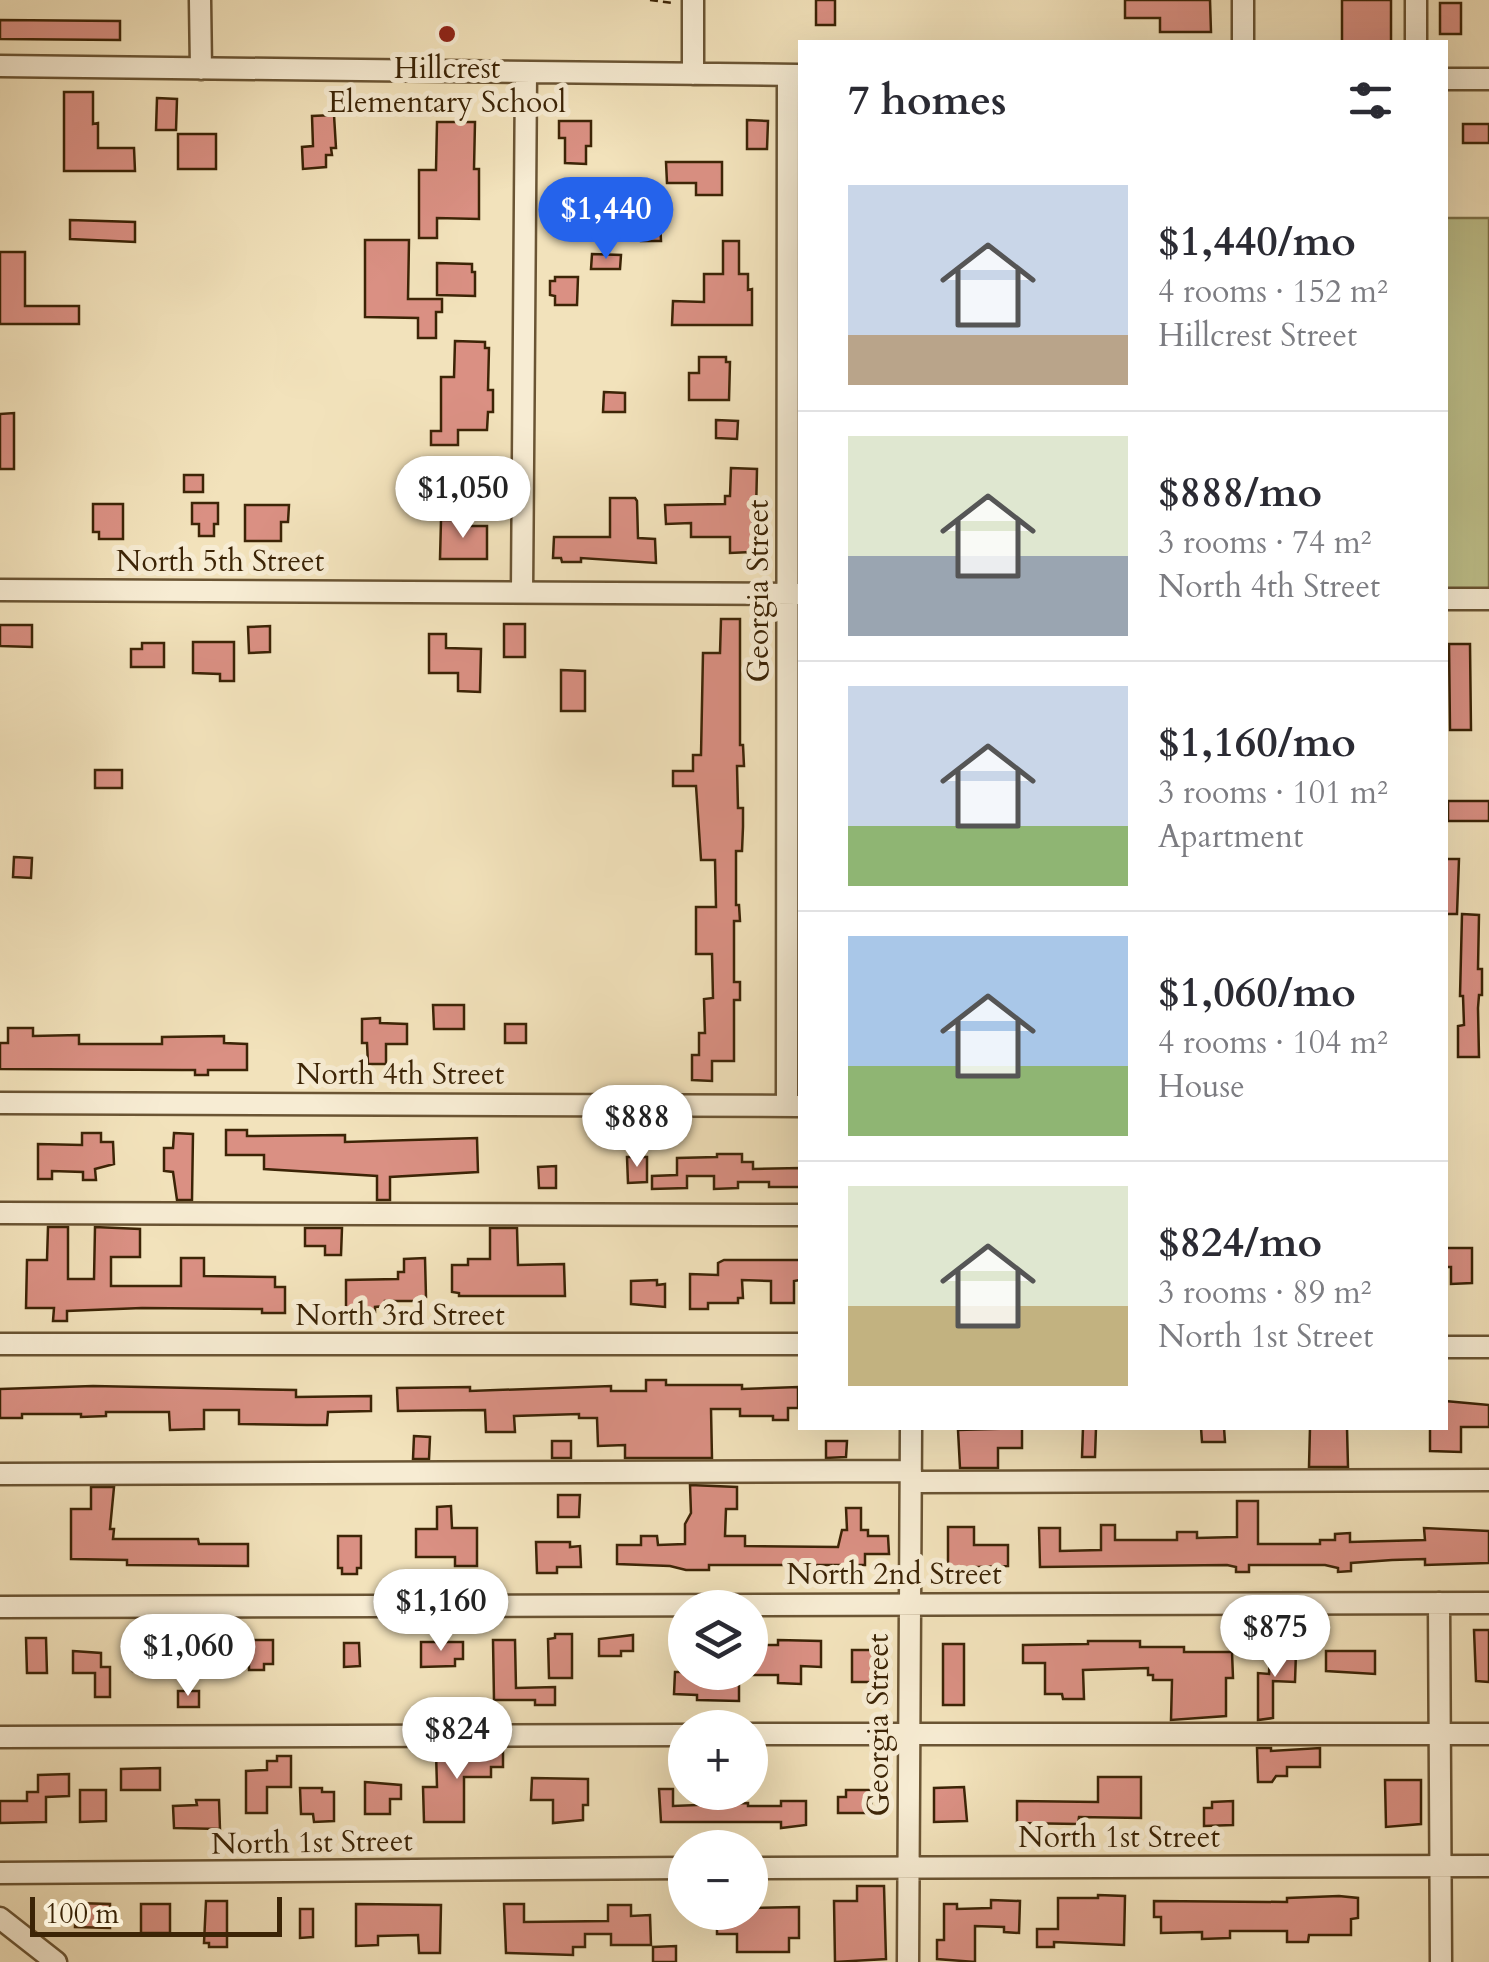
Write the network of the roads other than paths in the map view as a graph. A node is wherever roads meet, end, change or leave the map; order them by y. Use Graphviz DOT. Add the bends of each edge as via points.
graph roads {
  1 [pos="200,0"];
  2 [pos="693,0"];
  3 [pos="1243,0"];
  4 [pos="1416,0"];
  5 [pos="1244,40"];
  6 [pos="1416,40"];
  7 [pos="0,66"];
  8 [pos="201,69"];
  9 [pos="526,72"];
  10 [pos="693,74"];
  11 [pos="794,75"];
  12 [pos="1448,78"];
  13 [pos="1489,79"];
  14 [pos="0,590"];
  15 [pos="522,592"];
  16 [pos="794,594"];
  17 [pos="1489,599"];
  18 [pos="1448,600"];
  19 [pos="0,1103"];
  20 [pos="794,1106"];
  21 [pos="0,1212"];
  22 [pos="798,1215"];
  23 [pos="0,1344"];
  24 [pos="798,1344"];
  25 [pos="1448,1347"];
  26 [pos="1489,1347"];
  27 [pos="911,1430"];
  28 [pos="0,1474"];
  29 [pos="911,1476"];
  30 [pos="1489,1480"];
  31 [pos="1440,1602"];
  32 [pos="1489,1602"];
  33 [pos="908,1604"];
  34 [pos="0,1607"];
  35 [pos="768,1734"];
  36 [pos="908,1734"];
  37 [pos="1440,1734"];
  38 [pos="1489,1734"];
  39 [pos="668,1735"];
  40 [pos="0,1737"];
  41 [pos="1440,1866"];
  42 [pos="1489,1866"];
  43 [pos="668,1868"];
  44 [pos="768,1868"];
  45 [pos="908,1868"];
  46 [pos="0,1873"];
  47 [pos="0,1918"];
  48 [pos="56,1962"];
  49 [pos="908,1962"];
  50 [pos="1441,1962"];
  1 -- 8 [label="street"];
  2 -- 10 [label="street"];
  3 -- 5 [label="street"];
  4 -- 6 [label="street"];
  7 -- 8 [label="street"];
  8 -- 9 [label="street"];
  9 -- 10 [label="street"];
  9 -- 15 [label="street"];
  10 -- 11 [label="street"];
  11 -- 16 [label="street, Georgia Street"];
  12 -- 13 [label="street"];
  14 -- 15 [label="street, North 5th Street"];
  15 -- 16 [label="street, North 5th Street"];
  16 -- 20 [label="street, Georgia Street"];
  17 -- 18 [label="street"];
  19 -- 20 [label="street, North 4th Street"];
  21 -- 22 [label="street"];
  23 -- 24 [label="street, North 3rd Street"];
  25 -- 26 [label="street"];
  27 -- 29 [label="street, Georgia Street"];
  28 -- 29 [label="street"];
  29 -- 30 [label="street"];
  29 -- 33 [label="street, Georgia Street"];
  31 -- 32 [label="street, North 2nd Street"];
  31 -- 33 [label="street, North 2nd Street"];
  31 -- 37 [label="street"];
  33 -- 34 [label="street, North 2nd Street"];
  33 -- 36 [label="street, Georgia Street"];
  35 -- 36 [label="street"];
  36 -- 37 [label="street"];
  36 -- 45 [label="street, Georgia Street"];
  37 -- 38 [label="street"];
  37 -- 41 [label="street"];
  39 -- 40 [label="street"];
  41 -- 42 [label="street, North 1st Street"];
  41 -- 45 [label="street, North 1st Street"];
  41 -- 50 [label="street"];
  43 -- 46 [label="street, North 1st Street"];
  44 -- 45 [label="street, North 1st Street"];
  45 -- 49 [label="street, Georgia Street"];
  47 -- 48 [label="street"];
}
